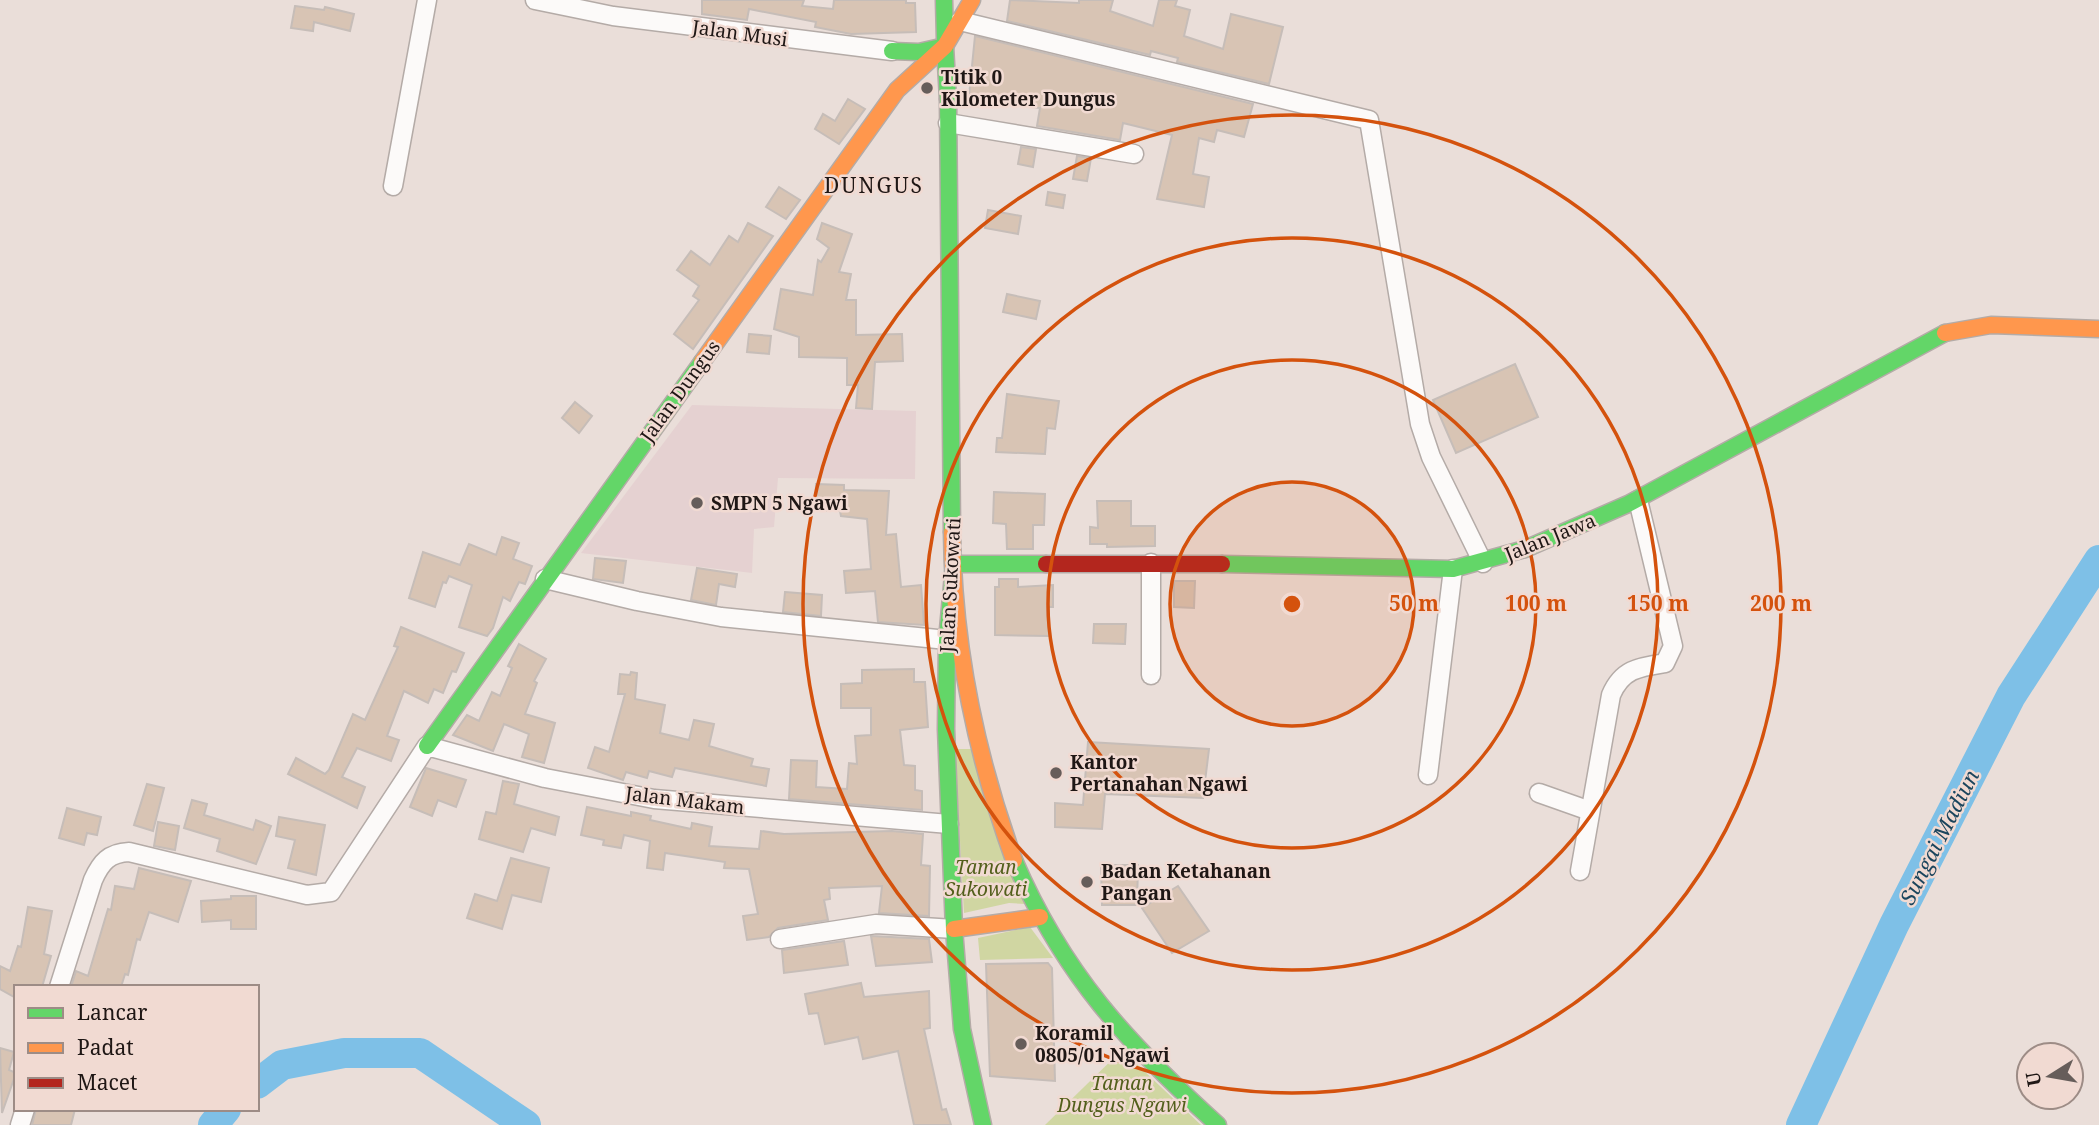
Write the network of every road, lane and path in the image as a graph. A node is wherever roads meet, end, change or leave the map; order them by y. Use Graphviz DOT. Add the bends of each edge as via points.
graph roads {
  1 [pos="427,0"];
  2 [pos="535,0"];
  3 [pos="944,0"];
  4 [pos="972,0"];
  5 [pos="960,21"];
  6 [pos="945,43"];
  7 [pos="892,51"];
  8 [pos="948,124"];
  9 [pos="1134,154"];
  10 [pos="393,186"];
  11 [pos="2099,329"];
  12 [pos="1638,500"];
  13 [pos="1151,563"];
  14 [pos="1483,563"];
  15 [pos="954,564"];
  16 [pos="1453,569"];
  17 [pos="545,579"];
  18 [pos="947,640"];
  19 [pos="1151,675"];
  20 [pos="426,746"];
  21 [pos="1428,775"];
  22 [pos="1539,793"];
  23 [pos="1590,811"];
  24 [pos="949,824"];
  25 [pos="1580,871"];
  26 [pos="1040,917"];
  27 [pos="954,929"];
  28 [pos="780,939"];
  29 [pos="60,985"];
  30 [pos="983,1125"];
  31 [pos="1218,1125"];
  1 -- 10 [label="street"];
  2 -- 7 [label="street, Jalan Musi" via="613,16"];
  3 -- 6 [label="main road, Jalan Sukowati"];
  4 -- 5 [label="main road, Jalan Dungus"];
  5 -- 6 [label="main road, Jalan Dungus"];
  5 -- 14 [label="street" via="1369,120 1420,424 1431,457"];
  6 -- 7 [label="main road, Jalan Musi" via="919,52"];
  6 -- 8 [label="main road, Jalan Sukowati"];
  6 -- 17 [label="main road, Jalan Dungus" via="897,90"];
  8 -- 9 [label="street"];
  8 -- 15 [label="main road, Jalan Sukowati"];
  11 -- 12 [label="main road, Jalan Jawa" via="1991,325 1946,332"];
  12 -- 14 [label="main road, Jalan Jawa" via="1514,555"];
  12 -- 23 [label="street" via="1673,646 1665,663 1634,668 1616,682"];
  13 -- 15 [label="main road, Jalan Jawa"];
  13 -- 16 [label="main road, Jalan Jawa"];
  13 -- 19 [label="street"];
  14 -- 16 [label="main road, Jalan Jawa"];
  15 -- 18 [label="main road, Jalan Sukowati"];
  15 -- 26 [label="main road" via="961,653 989,791"];
  16 -- 21 [label="street"];
  17 -- 18 [label="street" via="721,617"];
  17 -- 20 [label="main road, Jalan Dungus"];
  18 -- 24 [label="main road, Jalan Sukowati"];
  20 -- 24 [label="street, Jalan Makam" via="545,778 654,799"];
  20 -- 29 [label="street" via="331,892 307,895 129,852 108,857 93,880"];
  22 -- 23 [label="street"];
  23 -- 25 [label="street"];
  24 -- 27 [label="main road, Jalan Sukowati"];
  26 -- 27 [label="main road"];
  26 -- 31 [label="main road" via="1104,1013"];
  27 -- 28 [label="street" via="876,925"];
  27 -- 30 [label="main road, Jalan Sukowati" via="962,1029"];
}
